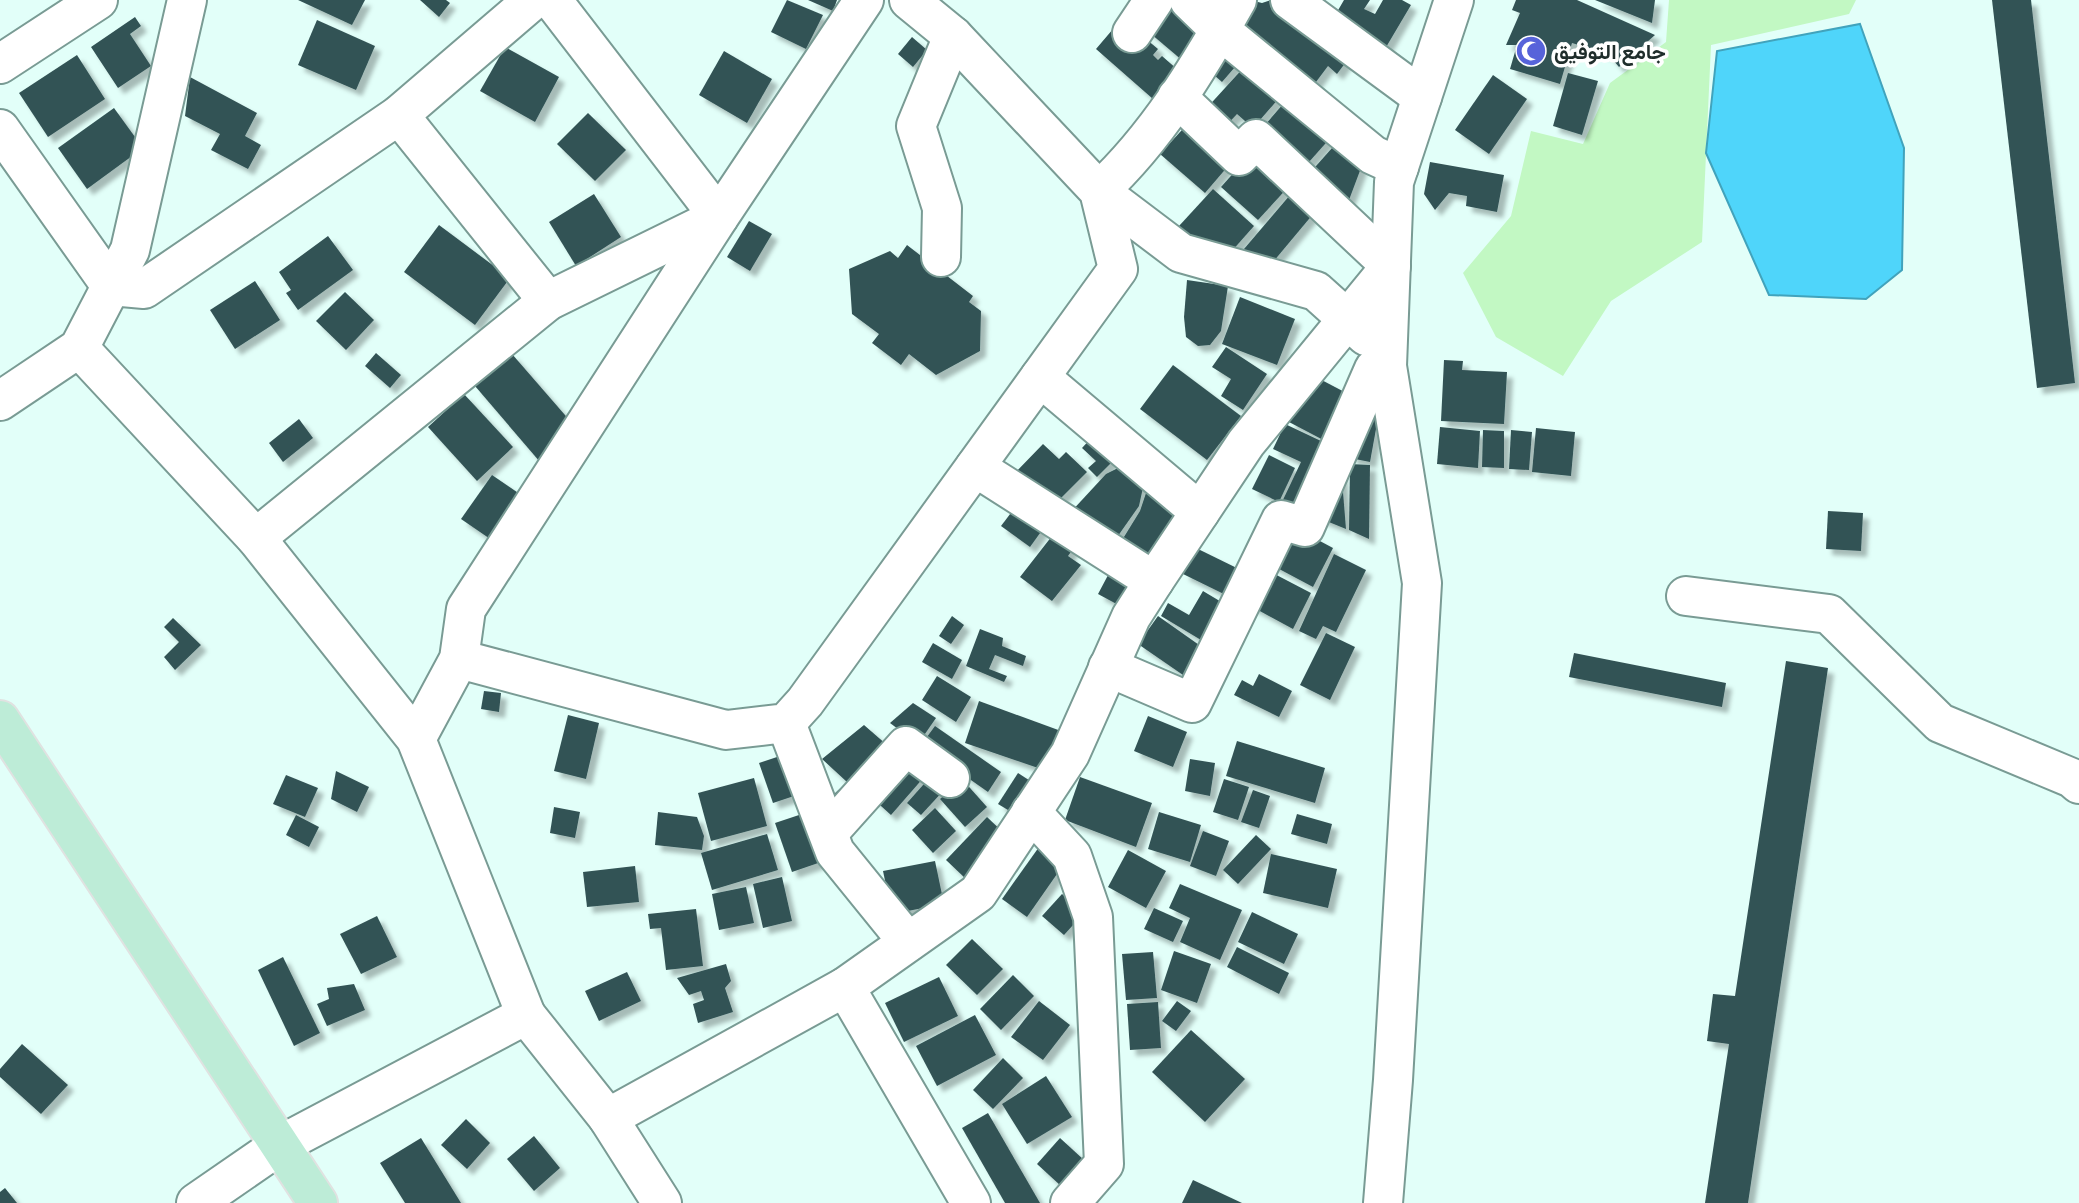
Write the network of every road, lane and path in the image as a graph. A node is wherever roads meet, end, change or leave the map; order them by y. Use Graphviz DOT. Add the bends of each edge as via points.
graph roads {
  1 [pos="98,0"];
  2 [pos="187,0"];
  3 [pos="533,0"];
  4 [pos="552,0"];
  5 [pos="863,0"];
  6 [pos="909,0"];
  7 [pos="1154,0"];
  8 [pos="1189,0"];
  9 [pos="1290,0"];
  10 [pos="1454,0"];
  11 [pos="1229,15"];
  12 [pos="1132,33"];
  13 [pos="953,36"];
  14 [pos="0,64"];
  15 [pos="1177,97"];
  16 [pos="1422,97"];
  17 [pos="399,115"];
  18 [pos="0,129"];
  19 [pos="1399,166"];
  20 [pos="1099,191"];
  21 [pos="719,217"];
  22 [pos="941,257"];
  23 [pos="1391,266"];
  24 [pos="111,286"];
  25 [pos="548,301"];
  26 [pos="1347,320"];
  27 [pos="79,348"];
  28 [pos="1387,359"];
  29 [pos="1040,376"];
  30 [pos="0,401"];
  31 [pos="975,467"];
  32 [pos="1200,512"];
  33 [pos="256,538"];
  34 [pos="1154,581"];
  35 [pos="1686,596"];
  36 [pos="459,659"];
  37 [pos="1108,667"];
  38 [pos="0,720"];
  39 [pos="786,723"];
  40 [pos="416,739"];
  41 [pos="950,778"];
  42 [pos="2079,784"];
  43 [pos="1031,812"];
  44 [pos="829,832"];
  45 [pos="908,942"];
  46 [pos="845,987"];
  47 [pos="526,1015"];
  48 [pos="608,1118"];
  49 [pos="279,1145"];
  50 [pos="196,1203"];
  51 [pos="318,1203"];
  52 [pos="662,1203"];
  53 [pos="971,1203"];
  54 [pos="1070,1203"];
  55 [pos="1383,1203"];
  1 -- 14 [label="street"];
  2 -- 24 [label="street" via="130,250"];
  3 -- 17 [label="street"];
  4 -- 21 [label="street"];
  5 -- 21 [label="street"];
  6 -- 13 [label="street"];
  7 -- 12 [label="street"];
  8 -- 11 [label="street"];
  9 -- 16 [label="street"];
  10 -- 16 [label="street"];
  11 -- 15 [label="street"];
  11 -- 19 [label="street" via="1373,155"];
  13 -- 20 [label="street"];
  13 -- 22 [label="street" via="916,126 942,208"];
  15 -- 20 [label="street" via="1133,159"];
  15 -- 23 [label="street" via="1239,156 1256,139"];
  16 -- 19 [label="street"];
  17 -- 24 [label="street" via="144,289"];
  17 -- 25 [label="street"];
  18 -- 24 [label="street"];
  19 -- 23 [label="street" via="1394,182"];
  20 -- 26 [label="street" via="1181,253 1316,291"];
  20 -- 29 [label="street" via="1118,269"];
  21 -- 25 [label="street"];
  21 -- 36 [label="street" via="467,609"];
  23 -- 26 [label="street"];
  23 -- 28 [label="street"];
  24 -- 27 [label="street"];
  25 -- 33 [label="street"];
  26 -- 28 [label="street"];
  26 -- 32 [label="street" via="1246,443"];
  27 -- 30 [label="street"];
  27 -- 33 [label="street"];
  28 -- 37 [label="street" via="1374,369 1305,527 1281,520 1192,703"];
  28 -- 55 [label="street" via="1422,583"];
  29 -- 31 [label="street"];
  29 -- 32 [label="street"];
  31 -- 34 [label="street"];
  31 -- 39 [label="street"];
  32 -- 34 [label="street"];
  33 -- 40 [label="street"];
  34 -- 37 [label="street"];
  35 -- 42 [label="street" via="1829,614 1940,723"];
  36 -- 39 [label="street" via="726,730"];
  36 -- 40 [label="street"];
  37 -- 43 [label="street" via="1070,754"];
  38 -- 49 [label="main road"];
  39 -- 44 [label="street"];
  40 -- 47 [label="street"];
  41 -- 44 [label="street" via="906,746"];
  43 -- 45 [label="street" via="978,893"];
  43 -- 54 [label="street" via="1072,856 1093,917 1104,1164"];
  44 -- 45 [label="street" via="835,852"];
  45 -- 46 [label="street"];
  46 -- 48 [label="street"];
  46 -- 53 [label="street"];
  47 -- 48 [label="street"];
  47 -- 49 [label="street"];
  48 -- 52 [label="street"];
  49 -- 50 [label="street"];
  49 -- 51 [label="main road"];
}
